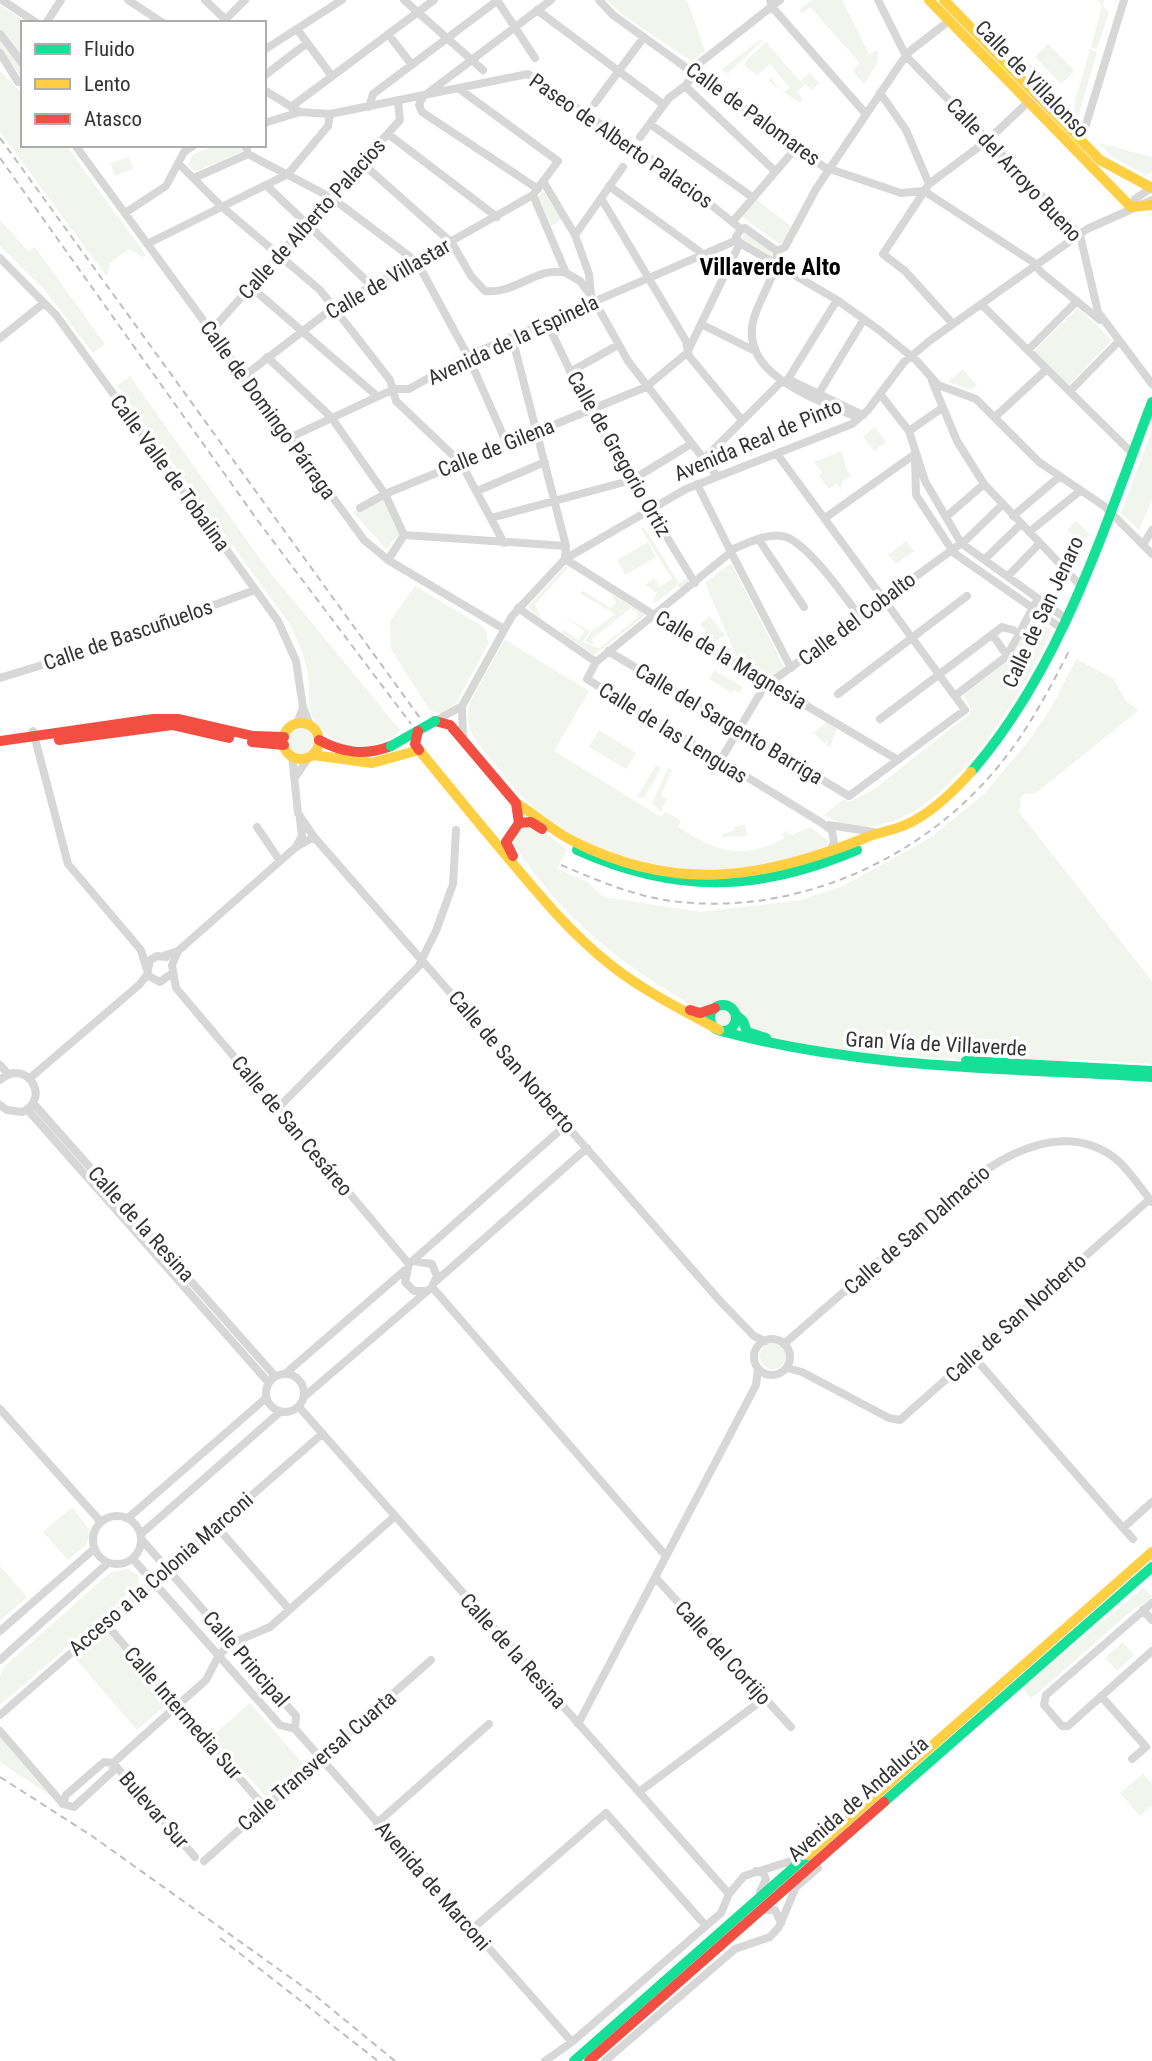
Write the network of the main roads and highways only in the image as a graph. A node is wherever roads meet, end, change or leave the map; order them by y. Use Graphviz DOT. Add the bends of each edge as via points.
graph roads {
  1 [pos="929,0"];
  2 [pos="944,0"];
  3 [pos="1120,172"];
  4 [pos="1108,185"];
  5 [pos="1152,188"];
  6 [pos="1152,205"];
  7 [pos="1152,401"];
  8 [pos="418,731"];
  9 [pos="34,737"];
  10 [pos="319,740"];
  11 [pos="0,741"];
  12 [pos="284,741"];
  13 [pos="0,748"];
  14 [pos="419,750"];
  15 [pos="311,756"];
  16 [pos="516,803"];
  17 [pos="515,827"];
  18 [pos="484,828"];
  19 [pos="571,844"];
  20 [pos="854,848"];
  21 [pos="715,1008"];
  22 [pos="736,1015"];
  23 [pos="720,1031"];
  24 [pos="1152,1074"];
  25 [pos="1152,1552"];
  26 [pos="1152,1567"];
  27 [pos="574,2061"];
  28 [pos="589,2061"];
  1 -- 4 [label="main road, Calle de Villalonso"];
  2 -- 3 [label="main road, Calle de Villalonso" via="1100,160"];
  3 -- 4 [label="main road" via="1112,175"];
  3 -- 5 [label="main road, Calle de Villalonso"];
  4 -- 6 [label="main road, Calle de Villalonso" via="1131,207"];
  7 -- 20 [label="main road, Calle de San Jenaro" via="1037,680 993,745 928,811 872,835"];
  8 -- 10 [label="main road, bridge" via="363,755"];
  8 -- 14 [label="main road, bridge" via="415,744"];
  8 -- 16 [label="main road, bridge" via="435,721 450,725"];
  9 -- 11 [label="main road"];
  9 -- 12 [label="main road" via="178,719"];
  9 -- 13 [label="main road"];
  10 -- 12 [label="main road" via="310,725 297,724 290,727"];
  10 -- 15 [label="main road"];
  12 -- 15 [label="main road" via="292,756"];
  14 -- 15 [label="main road" via="372,763"];
  14 -- 18 [label="main road, Gran Vía de Villaverde"];
  16 -- 17 [label="main road"];
  16 -- 19 [label="main road, Calle de San Jenaro"];
  17 -- 18 [label="main road, bridge" via="495,833"];
  17 -- 19 [label="main road, Calle de San Jenaro" via="531,822"];
  17 -- 21 [label="main road, bridge" via="506,842 510,852 591,943 675,1002 700,1013"];
  18 -- 23 [label="main road, Gran Vía de Villaverde, bridge" via="538,895 588,946 639,986"];
  19 -- 20 [label="main road, Calle de San Jenaro" via="638,866 710,875 781,869"];
  19 -- 20 [label="main road, Calle de San Jenaro" via="604,864 636,874 708,885 795,874 843,857"];
  21 -- 22 [label="main road, bridge" via="729,1006"];
  21 -- 23 [label="main road, bridge" via="711,1022"];
  22 -- 23 [label="main road, bridge" via="732,1028"];
  22 -- 24 [label="main road, Gran Vía de Villaverde, bridge" via="750,1033 834,1052"];
  23 -- 24 [label="main road, Gran Vía de Villaverde, bridge" via="852,1059"];
  25 -- 27 [label="main road, Avenida de Andalucía"];
  26 -- 28 [label="main road, Avenida de Andalucía"];
}
